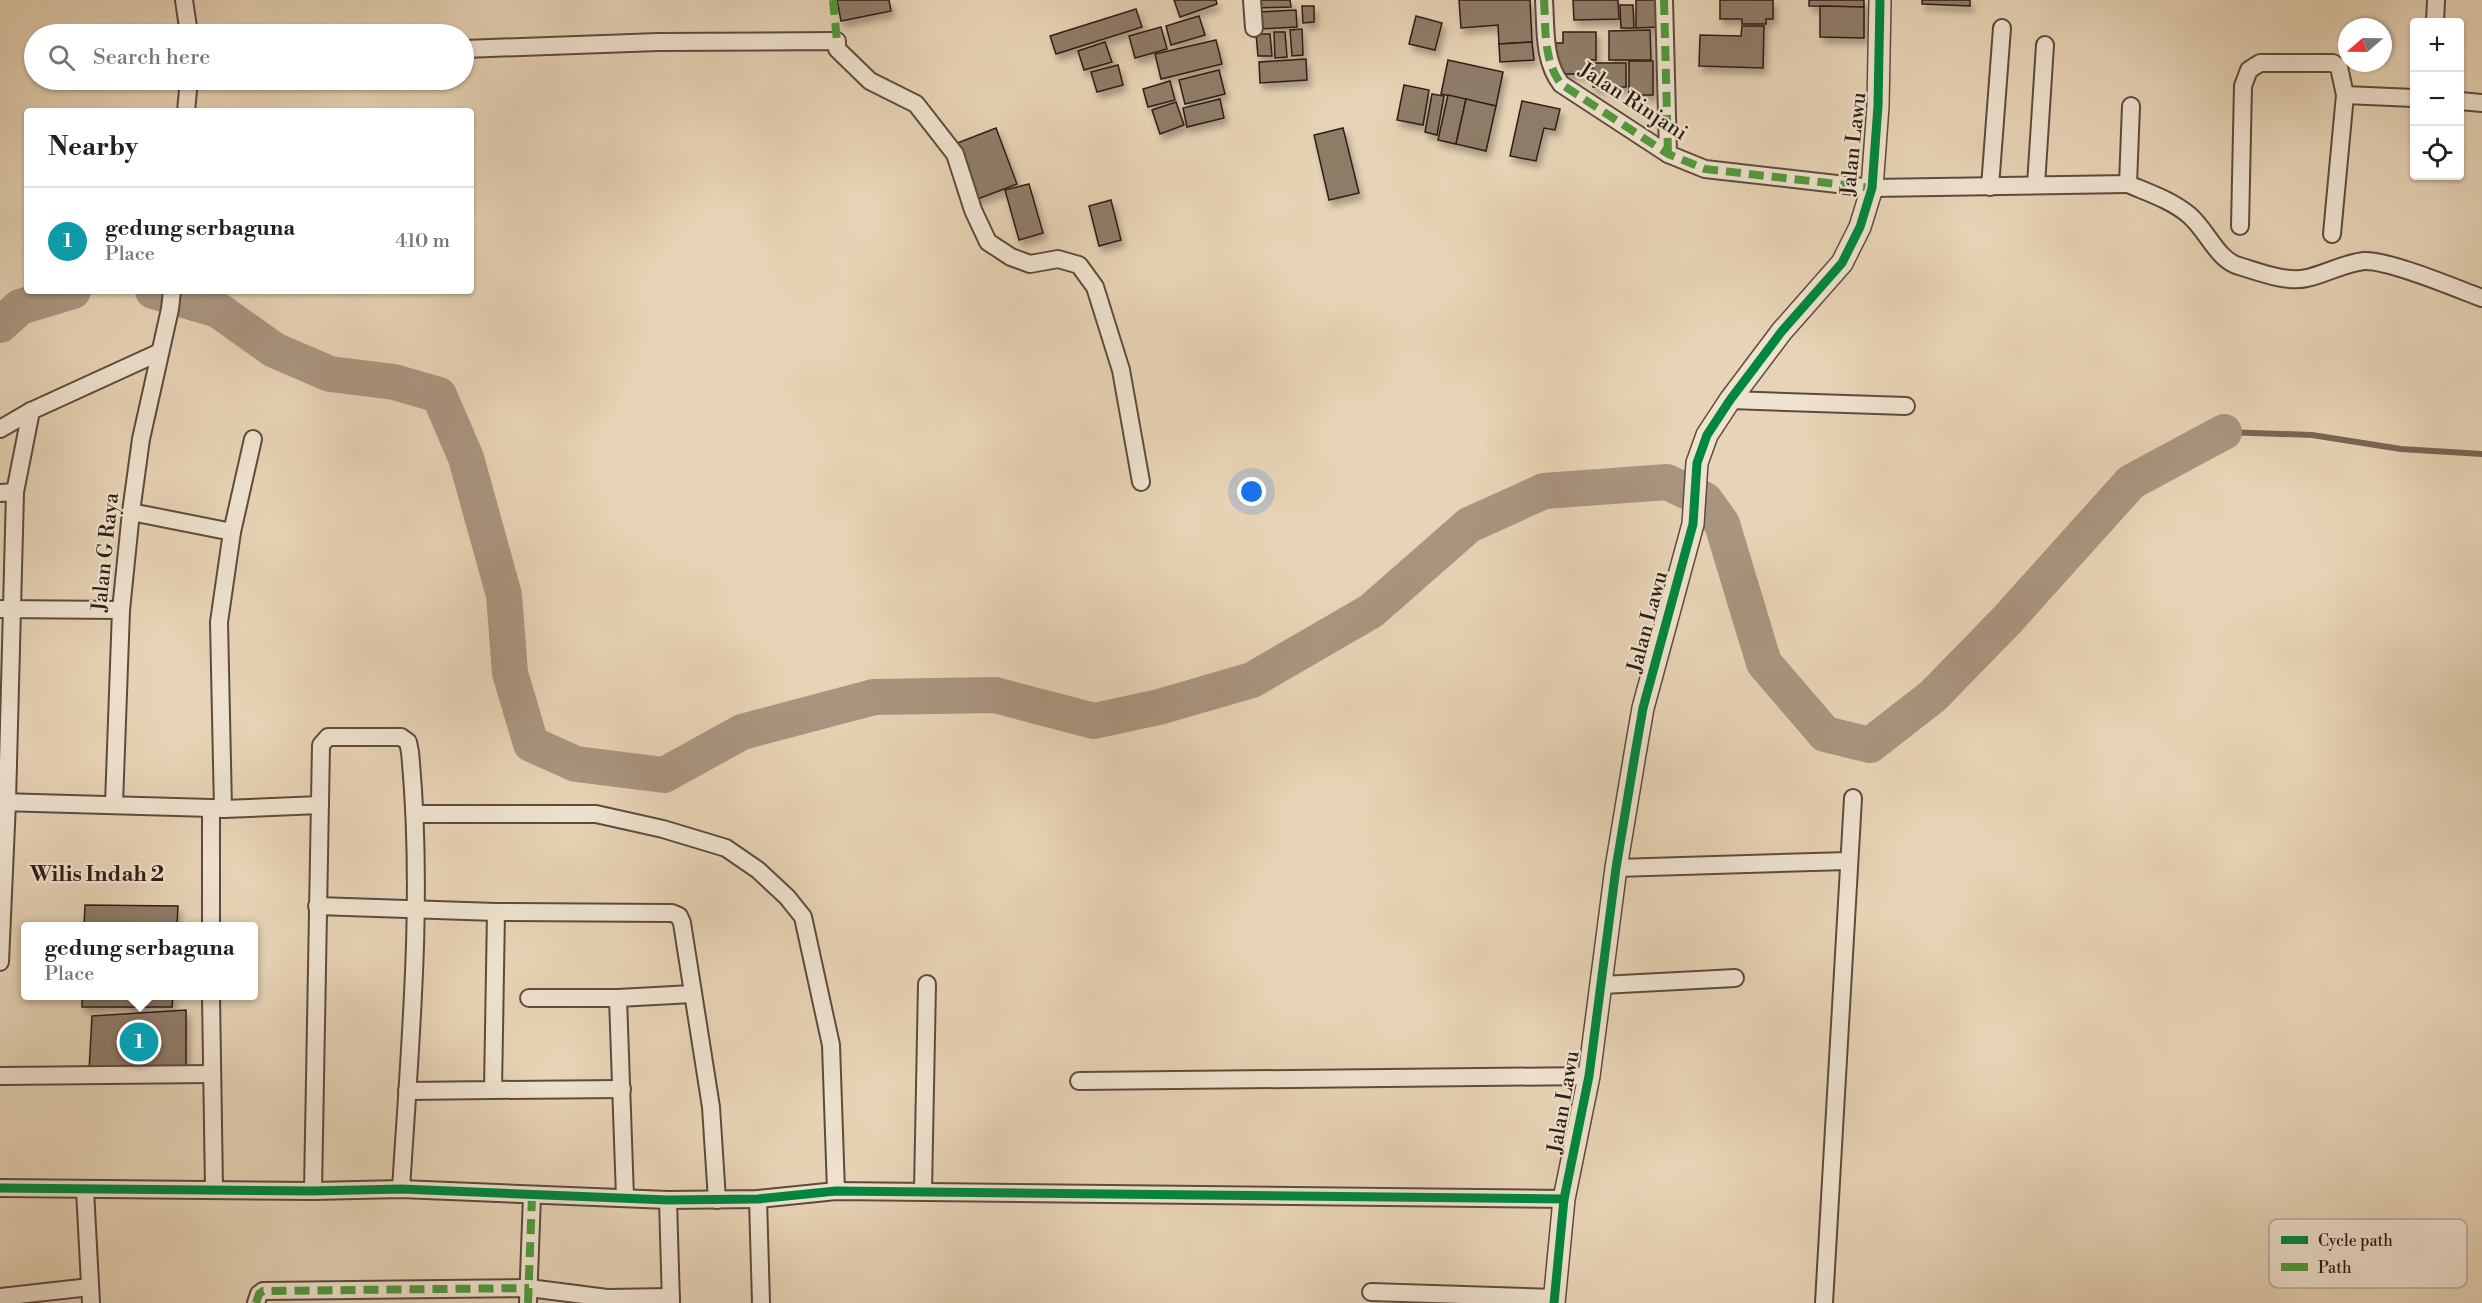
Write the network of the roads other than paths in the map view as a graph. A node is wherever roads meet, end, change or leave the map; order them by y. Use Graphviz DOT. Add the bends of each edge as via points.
graph roads {
  1 [pos="184,0"];
  2 [pos="1252,0"];
  3 [pos="1544,0"];
  4 [pos="1664,0"];
  5 [pos="1880,0"];
  6 [pos="2436,0"];
  7 [pos="2435,18"];
  8 [pos="188,24"];
  9 [pos="1254,28"];
  10 [pos="2002,28"];
  11 [pos="2044,45"];
  12 [pos="474,49"];
  13 [pos="188,90"];
  14 [pos="2345,95"];
  15 [pos="2410,98"];
  16 [pos="2464,101"];
  17 [pos="2482,103"];
  18 [pos="2131,106"];
  19 [pos="186,108"];
  20 [pos="1668,154"];
  21 [pos="2128,184"];
  22 [pos="2036,185"];
  23 [pos="1990,187"];
  24 [pos="1872,188"];
  25 [pos="2240,226"];
  26 [pos="2332,234"];
  27 [pos="172,294"];
  28 [pos="2482,298"];
  29 [pos="160,352"];
  30 [pos="1730,400"];
  31 [pos="1906,406"];
  32 [pos="31,411"];
  33 [pos="0,429"];
  34 [pos="253,439"];
  35 [pos="1141,483"];
  36 [pos="7,492"];
  37 [pos="131,512"];
  38 [pos="232,532"];
  39 [pos="7,609"];
  40 [pos="121,610"];
  41 [pos="1853,798"];
  42 [pos="4,802"];
  43 [pos="114,804"];
  44 [pos="320,805"];
  45 [pos="217,809"];
  46 [pos="416,814"];
  47 [pos="1848,861"];
  48 [pos="1616,868"];
  49 [pos="317,906"];
  50 [pos="416,910"];
  51 [pos="496,912"];
  52 [pos="211,922"];
  53 [pos="0,962"];
  54 [pos="1735,978"];
  55 [pos="927,984"];
  56 [pos="1602,986"];
  57 [pos="692,994"];
  58 [pos="529,998"];
  59 [pos="618,998"];
  60 [pos="212,1000"];
  61 [pos="212,1074"];
  62 [pos="0,1076"];
  63 [pos="1589,1076"];
  64 [pos="1079,1081"];
  65 [pos="622,1089"];
  66 [pos="493,1090"];
  67 [pos="407,1091"];
  68 [pos="0,1188"];
  69 [pos="214,1189"];
  70 [pos="401,1189"];
  71 [pos="85,1190"];
  72 [pos="313,1191"];
  73 [pos="836,1191"];
  74 [pos="922,1191"];
  75 [pos="532,1196"];
  76 [pos="625,1197"];
  77 [pos="758,1199"];
  78 [pos="1564,1199"];
  79 [pos="668,1200"];
  80 [pos="717,1200"];
  81 [pos="1371,1292"];
  82 [pos="90,1295"];
  83 [pos="529,1296"];
  84 [pos="0,1297"];
  85 [pos="608,1300"];
  86 [pos="671,1300"];
  87 [pos="1555,1301"];
  88 [pos="256,1303"];
  89 [pos="761,1303"];
  90 [pos="1824,1303"];
  1 -- 8 [label="street"];
  2 -- 9 [label="street"];
  3 -- 20 [label="street, Jalan Rinjani" via="1547,52 1551,71 1561,84"];
  4 -- 20 [label="street"];
  5 -- 24 [label="street, Jalan Lawu"];
  6 -- 7 [label="street"];
  10 -- 23 [label="street"];
  11 -- 22 [label="street"];
  12 -- 35 [label="street" via="837,40 837,50 870,81 916,104 955,154 988,242 1030,264 1058,259 1079,265 1095,287 1121,370"];
  13 -- 19 [label="street"];
  14 -- 15 [label="street"];
  14 -- 25 [label="street" via="2339,67 2333,63 2260,63 2249,70 2243,86"];
  14 -- 26 [label="street"];
  16 -- 17 [label="street"];
  18 -- 21 [label="street"];
  20 -- 24 [label="street, Jalan Rinjani" via="1705,169"];
  21 -- 22 [label="street, Jalan Rinjani"];
  21 -- 28 [label="street" via="2169,201 2189,215 2223,256 2236,265 2305,279 2364,261"];
  22 -- 23 [label="street, Jalan Rinjani"];
  23 -- 24 [label="street, Jalan Rinjani"];
  24 -- 30 [label="street, Jalan Lawu" via="1860,227 1842,263 1782,331"];
  27 -- 29 [label="street, Jalan G Raya"];
  29 -- 32 [label="street"];
  29 -- 37 [label="street, Jalan G Raya" via="141,439"];
  30 -- 31 [label="street"];
  30 -- 48 [label="street, Jalan Lawu" via="1707,435 1696,463 1693,525 1643,708"];
  32 -- 33 [label="street"];
  32 -- 36 [label="street"];
  34 -- 38 [label="street"];
  36 -- 39 [label="street"];
  37 -- 38 [label="street"];
  37 -- 40 [label="street, Jalan G Raya"];
  38 -- 45 [label="street" via="219,622"];
  39 -- 40 [label="street"];
  39 -- 42 [label="street"];
  40 -- 43 [label="street, Jalan G Raya"];
  41 -- 47 [label="street"];
  42 -- 43 [label="street"];
  42 -- 53 [label="street"];
  43 -- 45 [label="street"];
  44 -- 45 [label="street"];
  44 -- 46 [label="street" via="321,745 328,737 401,738 408,742 410,752"];
  44 -- 49 [label="street"];
  45 -- 52 [label="street"];
  46 -- 50 [label="street"];
  46 -- 73 [label="street" via="596,814 726,848 758,870 803,917 831,1045"];
  47 -- 48 [label="street"];
  47 -- 90 [label="street"];
  48 -- 56 [label="street, Jalan Lawu"];
  49 -- 50 [label="street"];
  49 -- 72 [label="street"];
  50 -- 51 [label="street"];
  50 -- 67 [label="street"];
  51 -- 57 [label="street" via="672,913 682,922"];
  51 -- 66 [label="street"];
  54 -- 56 [label="street"];
  55 -- 74 [label="street"];
  56 -- 63 [label="street, Jalan Lawu"];
  57 -- 59 [label="street"];
  57 -- 80 [label="street" via="711,1107"];
  58 -- 59 [label="street"];
  59 -- 65 [label="street"];
  60 -- 61 [label="street"];
  61 -- 62 [label="street"];
  61 -- 69 [label="street"];
  63 -- 64 [label="street"];
  63 -- 78 [label="street, Jalan Lawu"];
  65 -- 66 [label="street"];
  65 -- 76 [label="street"];
  66 -- 67 [label="street"];
  67 -- 70 [label="street"];
  68 -- 71 [label="street"];
  69 -- 71 [label="street"];
  69 -- 72 [label="street"];
  70 -- 72 [label="street"];
  70 -- 75 [label="street"];
  71 -- 82 [label="street"];
  73 -- 74 [label="street"];
  73 -- 77 [label="street"];
  74 -- 78 [label="street"];
  75 -- 76 [label="street"];
  75 -- 83 [label="street"];
  76 -- 79 [label="street"];
  77 -- 80 [label="street"];
  77 -- 89 [label="street"];
  78 -- 87 [label="street, Jalan Lawu"];
  79 -- 80 [label="street"];
  79 -- 86 [label="street"];
  81 -- 87 [label="street"];
  82 -- 84 [label="street"];
  83 -- 85 [label="street"];
  83 -- 88 [label="street" via="263,1291"];
  85 -- 86 [label="street"];
}
